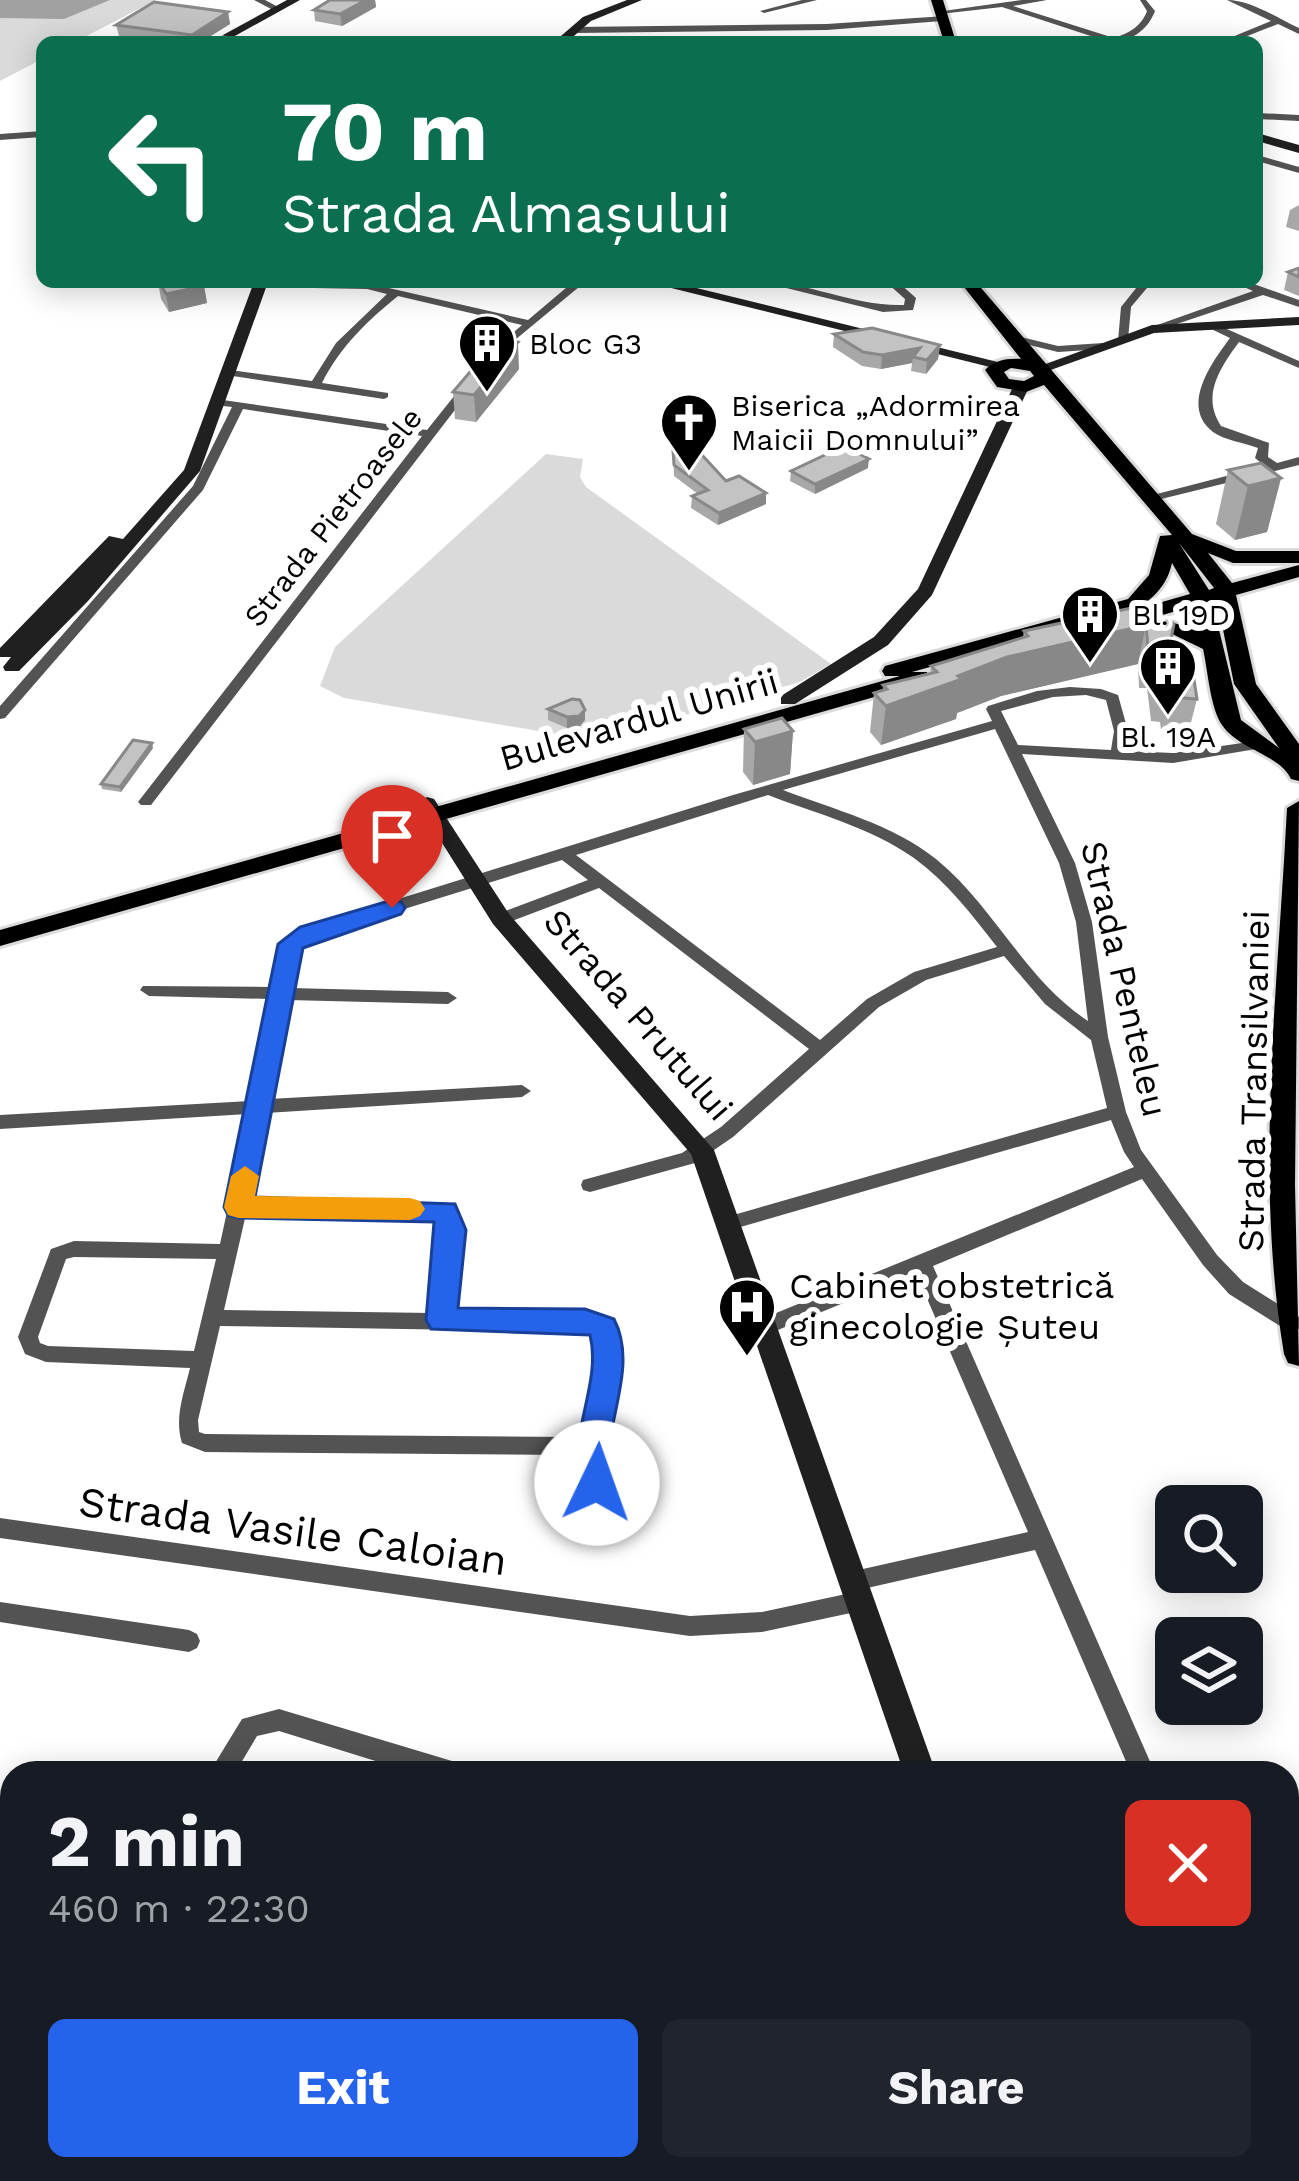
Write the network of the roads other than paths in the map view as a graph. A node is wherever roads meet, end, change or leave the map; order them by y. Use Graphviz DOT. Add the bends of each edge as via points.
graph roads {
  1 [pos="258,0"];
  2 [pos="295,0"];
  3 [pos="637,0"];
  4 [pos="813,0"];
  5 [pos="1043,0"];
  6 [pos="1231,0"];
  7 [pos="1143,2"];
  8 [pos="1005,6"];
  9 [pos="766,8"];
  10 [pos="278,9"];
  11 [pos="940,10"];
  12 [pos="1279,22"];
  13 [pos="735,28"];
  14 [pos="574,30"];
  15 [pos="1299,31"];
  16 [pos="239,36"];
  17 [pos="567,36"];
  18 [pos="738,36"];
  19 [pos="1101,36"];
  20 [pos="1128,36"];
  21 [pos="1240,36"];
  22 [pos="1263,116"];
  23 [pos="1299,118"];
  24 [pos="36,138"];
  25 [pos="1263,139"];
  26 [pos="0,141"];
  27 [pos="1283,145"];
  28 [pos="1299,148"];
  29 [pos="1263,156"];
  30 [pos="1263,161"];
  31 [pos="1299,170"];
  32 [pos="258,288"];
  33 [pos="368,288"];
  34 [pos="572,288"];
  35 [pos="682,288"];
  36 [pos="793,288"];
  37 [pos="898,288"];
  38 [pos="956,288"];
  39 [pos="973,288"];
  40 [pos="1142,288"];
  41 [pos="1255,288"];
  42 [pos="1264,291"];
  43 [pos="395,293"];
  44 [pos="1299,304"];
  45 [pos="1299,321"];
  46 [pos="527,322"];
  47 [pos="1211,326"];
  48 [pos="1152,329"];
  49 [pos="1237,337"];
  50 [pos="1017,339"];
  51 [pos="1122,339"];
  52 [pos="1102,346"];
  53 [pos="487,363"];
  54 [pos="1006,364"];
  55 [pos="1299,365"];
  56 [pos="230,373"];
  57 [pos="1035,377"];
  58 [pos="472,380"];
  59 [pos="316,384"];
  60 [pos="384,395"];
  61 [pos="218,402"];
  62 [pos="238,405"];
  63 [pos="430,434"];
  64 [pos="1299,461"];
  65 [pos="1274,467"];
  66 [pos="1154,499"];
  67 [pos="1174,535"];
  68 [pos="1299,557"];
  69 [pos="1289,574"];
  70 [pos="1223,586"];
  71 [pos="1199,592"];
  72 [pos="1130,610"];
  73 [pos="1224,645"];
  74 [pos="3,670"];
  75 [pos="788,700"];
  76 [pos="0,715"];
  77 [pos="999,724"];
  78 [pos="1234,728"];
  79 [pos="1276,729"];
  80 [pos="1256,745"];
  81 [pos="1013,748"];
  82 [pos="1211,752"];
  83 [pos="1118,755"];
  84 [pos="1299,769"];
  85 [pos="771,791"];
  86 [pos="146,802"];
  87 [pos="1299,808"];
  88 [pos="431,810"];
  89 [pos="566,855"];
  90 [pos="476,883"];
  91 [pos="596,883"];
  92 [pos="1296,899"];
  93 [pos="501,919"];
  94 [pos="0,923"];
  95 [pos="0,938"];
  96 [pos="1006,950"];
  97 [pos="149,990"];
  98 [pos="283,994"];
  99 [pos="448,998"];
  100 [pos="1100,1037"];
  101 [pos="818,1047"];
  102 [pos="1293,1049"];
  103 [pos="522,1091"];
  104 [pos="260,1108"];
  105 [pos="1117,1112"];
  106 [pos="0,1122"];
  107 [pos="702,1150"];
  108 [pos="1143,1172"];
  109 [pos="590,1185"];
  110 [pos="1290,1190"];
  111 [pos="238,1207"];
  112 [pos="730,1223"];
  113 [pos="228,1252"];
  114 [pos="921,1261"];
  115 [pos="212,1318"];
  116 [pos="442,1320"];
  117 [pos="1292,1323"];
  118 [pos="766,1326"];
  119 [pos="1299,1354"];
  120 [pos="202,1360"];
  121 [pos="594,1438"];
  122 [pos="598,1514"];
  123 [pos="0,1528"];
  124 [pos="1041,1539"];
  125 [pos="857,1591"];
  126 [pos="0,1612"];
  127 [pos="190,1641"];
  128 [pos="229,1761"];
  129 [pos="413,1761"];
  130 [pos="916,1761"];
  131 [pos="1138,1761"];
  1 -- 10 [label="street"];
  2 -- 10 [label="street"];
  3 -- 14 [label="street"];
  4 -- 9 [label="street"];
  5 -- 8 [label="street"];
  6 -- 12 [label="street"];
  7 -- 20 [label="street" via="1150,19"];
  8 -- 11 [label="street"];
  8 -- 19 [label="street"];
  10 -- 16 [label="street"];
  11 -- 13 [label="street"];
  12 -- 15 [label="street"];
  12 -- 21 [label="street"];
  13 -- 14 [label="street"];
  13 -- 18 [label="street"];
  14 -- 17 [label="street"];
  22 -- 23 [label="street"];
  24 -- 26 [label="street"];
  25 -- 27 [label="street"];
  27 -- 28 [label="street"];
  27 -- 29 [label="street"];
  30 -- 31 [label="street"];
  32 -- 56 [label="street"];
  33 -- 43 [label="street"];
  34 -- 46 [label="street"];
  35 -- 54 [label="street"];
  36 -- 37 [label="street" via="909,308 911,298"];
  38 -- 54 [label="main road" via="1011,352"];
  39 -- 50 [label="main road"];
  40 -- 51 [label="street" via="1126,307"];
  41 -- 42 [label="street"];
  42 -- 44 [label="street"];
  42 -- 48 [label="street"];
  43 -- 46 [label="street"];
  43 -- 59 [label="street" via="325,362"];
  45 -- 47 [label="street"];
  46 -- 53 [label="street"];
  47 -- 48 [label="street"];
  47 -- 49 [label="street"];
  48 -- 51 [label="street"];
  49 -- 55 [label="street"];
  49 -- 65 [label="street" via="1208,381 1205,408 1222,432 1265,446 1261,458"];
  50 -- 52 [label="street" via="1058,349"];
  50 -- 57 [label="main road"];
  51 -- 52 [label="street"];
  52 -- 57 [label="street"];
  54 -- 57 [label="main road"];
  56 -- 59 [label="street"];
  56 -- 61 [label="street"];
  57 -- 66 [label="main road"];
  57 -- 67 [label="main road"];
  57 -- 75 [label="street" via="926,591 881,640"];
  58 -- 63 [label="street, Strada Pietroasele"];
  59 -- 60 [label="street"];
  61 -- 62 [label="street"];
  61 -- 74 [label="street" via="193,471 82,597"];
  62 -- 63 [label="street"];
  62 -- 76 [label="street" via="199,487"];
  63 -- 86 [label="street, Strada Pietroasele"];
  64 -- 65 [label="street"];
  65 -- 66 [label="street"];
  66 -- 67 [label="main road"];
  67 -- 68 [label="main road" via="1233,556"];
  67 -- 70 [label="main road"];
  67 -- 71 [label="main road"];
  67 -- 72 [label="main road" via="1159,576"];
  68 -- 70 [label="main road, Bulevardul Unirii"];
  69 -- 70 [label="main road, Bulevardul Unirii"];
  69 -- 73 [label="main road" via="1247,603"];
  70 -- 71 [label="main road, Bulevardul Unirii"];
  70 -- 73 [label="main road"];
  71 -- 72 [label="main road, Bulevardul Unirii"];
  71 -- 73 [label="main road"];
  72 -- 73 [label="main road"];
  72 -- 75 [label="main road, Bulevardul Unirii"];
  72 -- 88 [label="main road, Bulevardul Unirii"];
  73 -- 78 [label="main road"];
  73 -- 79 [label="main road"];
  75 -- 88 [label="main road, Bulevardul Unirii"];
  77 -- 81 [label="street, Strada Penteleu"];
  77 -- 83 [label="street" via="996,707 1105,693 1121,731"];
  77 -- 85 [label="street"];
  78 -- 79 [label="main road"];
  78 -- 80 [label="main road"];
  78 -- 82 [label="street"];
  79 -- 80 [label="main road"];
  79 -- 84 [label="main road"];
  80 -- 82 [label="street"];
  80 -- 84 [label="main road"];
  81 -- 83 [label="street"];
  81 -- 100 [label="street, Strada Penteleu" via="1076,892"];
  82 -- 83 [label="street"];
  85 -- 89 [label="street"];
  85 -- 96 [label="street" via="910,848 949,879"];
  87 -- 92 [label="main road, Strada Transilvaniei"];
  88 -- 90 [label="street, Strada Prutului"];
  88 -- 94 [label="main road, Bulevardul Unirii"];
  88 -- 95 [label="main road, Bulevardul Unirii"];
  89 -- 90 [label="street"];
  89 -- 91 [label="street"];
  90 -- 93 [label="street, Strada Prutului"];
  90 -- 98 [label="street" via="296,939"];
  91 -- 93 [label="street"];
  91 -- 101 [label="street"];
  92 -- 102 [label="main road, Strada Transilvaniei"];
  93 -- 107 [label="street, Strada Prutului"];
  96 -- 100 [label="street" via="1058,1011"];
  96 -- 101 [label="street" via="908,982"];
  97 -- 98 [label="street"];
  98 -- 99 [label="street"];
  98 -- 104 [label="street"];
  100 -- 105 [label="street, Strada Penteleu"];
  101 -- 107 [label="street"];
  102 -- 110 [label="main road, Strada Transilvaniei"];
  103 -- 104 [label="street"];
  104 -- 106 [label="street"];
  104 -- 111 [label="street"];
  105 -- 108 [label="street, Strada Penteleu"];
  105 -- 112 [label="street"];
  107 -- 109 [label="street"];
  107 -- 112 [label="street, Strada Prutului"];
  108 -- 114 [label="street"];
  108 -- 117 [label="street, Strada Penteleu" via="1236,1288"];
  110 -- 117 [label="main road, Strada Transilvaniei"];
  111 -- 113 [label="street"];
  111 -- 116 [label="street" via="445,1211 452,1230"];
  112 -- 118 [label="street, Strada Prutului"];
  113 -- 115 [label="street"];
  113 -- 120 [label="street" via="58,1254 28,1337 46,1354"];
  114 -- 118 [label="street"];
  114 -- 124 [label="street"];
  115 -- 116 [label="street"];
  115 -- 120 [label="street"];
  116 -- 121 [label="street" via="603,1327 603,1409"];
  117 -- 119 [label="main road, Strada Transilvaniei"];
  118 -- 125 [label="street, Strada Prutului"];
  120 -- 121 [label="street" via="186,1430 205,1443 544,1446"];
  121 -- 122 [label="street"];
  123 -- 125 [label="street, Strada Vasile Caloian" via="690,1626 762,1622"];
  124 -- 125 [label="street, Strada Vasile Caloian"];
  124 -- 131 [label="street"];
  125 -- 130 [label="street, Strada Prutului"];
  126 -- 127 [label="street"];
  128 -- 129 [label="street" via="250,1727 279,1720"];
}
